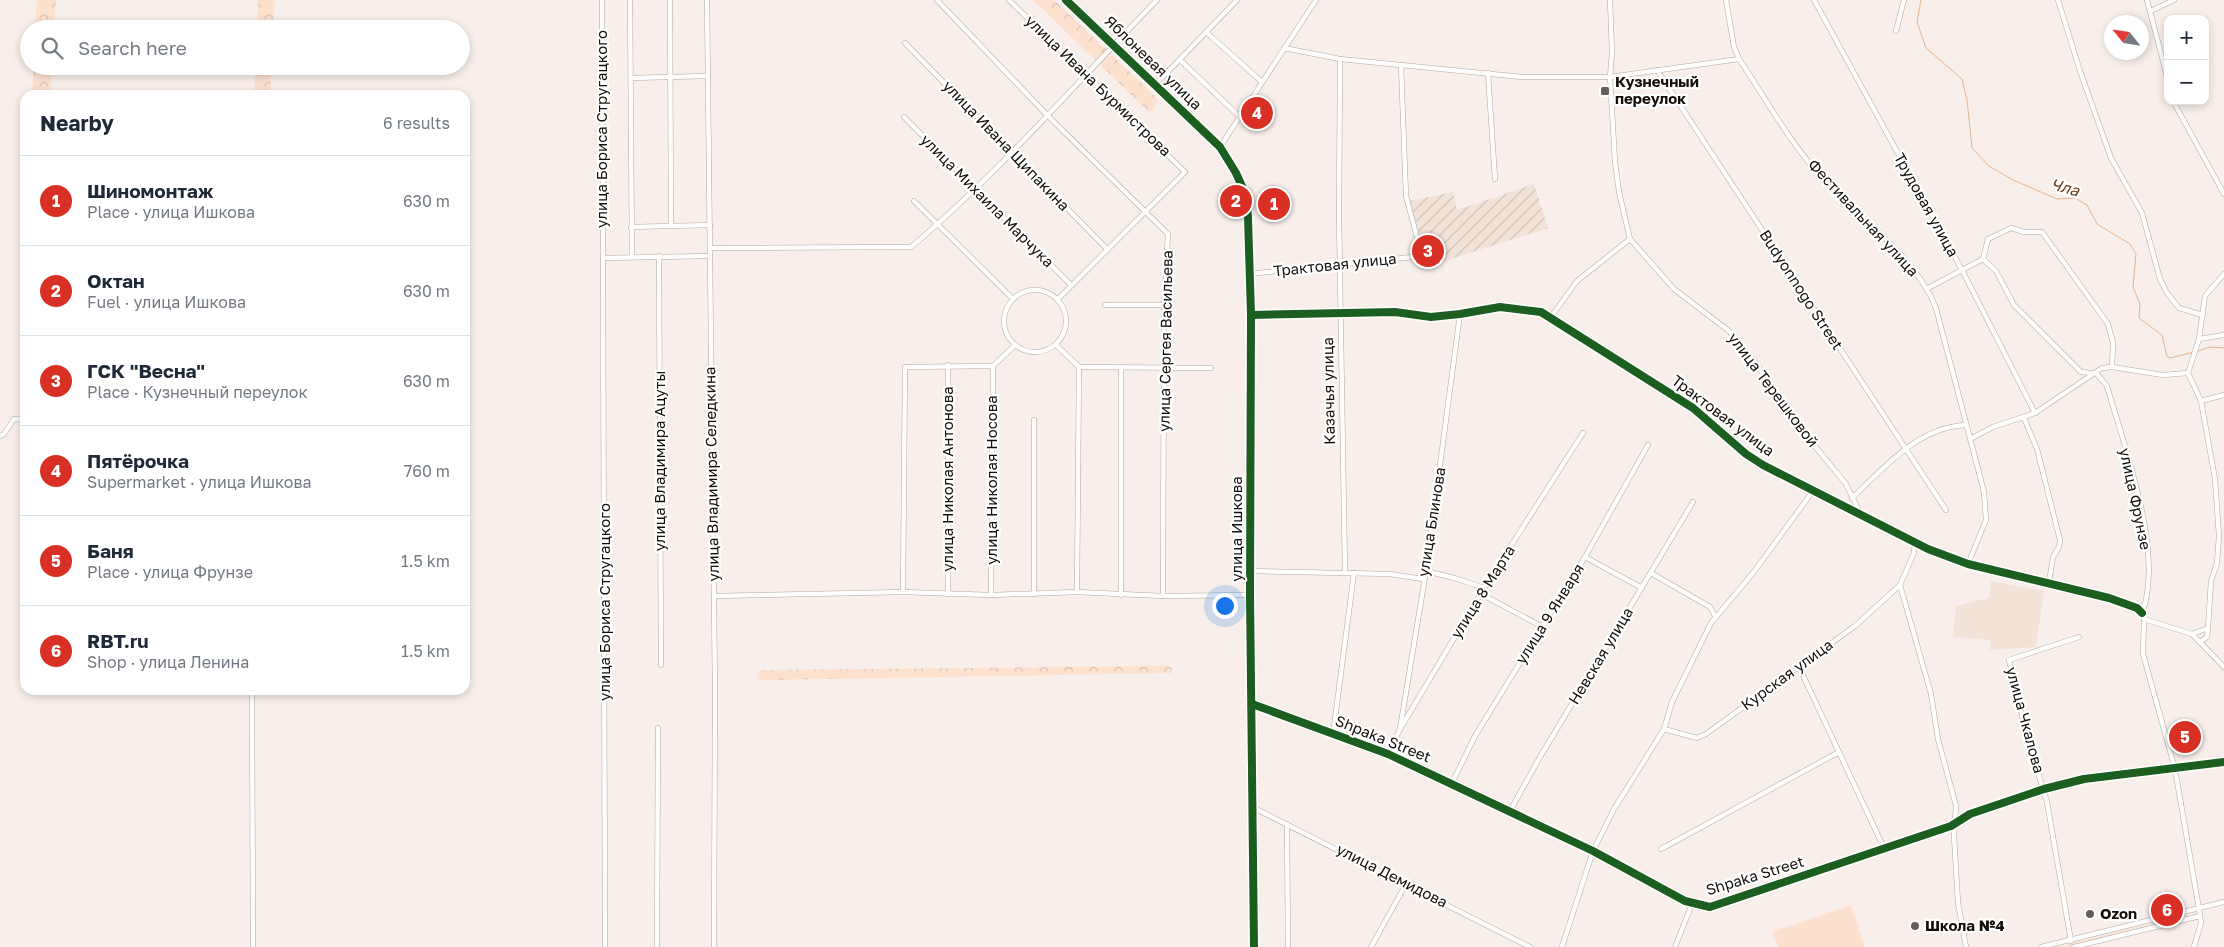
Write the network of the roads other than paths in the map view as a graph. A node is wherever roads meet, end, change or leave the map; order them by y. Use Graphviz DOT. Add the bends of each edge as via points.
graph roads {
  1 [pos="602,0"];
  2 [pos="630,0"];
  3 [pos="670,0"];
  4 [pos="707,0"];
  5 [pos="937,0"];
  6 [pos="1010,0"];
  7 [pos="1066,0"];
  8 [pos="1157,0"];
  9 [pos="1237,0"];
  10 [pos="1316,0"];
  11 [pos="1610,0"];
  12 [pos="1726,0"];
  13 [pos="1814,0"];
  14 [pos="1904,0"];
  15 [pos="2058,0"];
  16 [pos="2148,0"];
  17 [pos="2174,0"];
  18 [pos="2151,12"];
  19 [pos="1896,31"];
  20 [pos="1206,32"];
  21 [pos="905,43"];
  22 [pos="1114,45"];
  23 [pos="1284,48"];
  24 [pos="1340,59"];
  25 [pos="1739,59"];
  26 [pos="1180,60"];
  27 [pos="2164,64"];
  28 [pos="1400,65"];
  29 [pos="1657,70"];
  30 [pos="1087,74"];
  31 [pos="1488,74"];
  32 [pos="708,76"];
  33 [pos="671,77"];
  34 [pos="1610,77"];
  35 [pos="630,78"];
  36 [pos="1262,82"];
  37 [pos="1156,84"];
  38 [pos="2175,105"];
  39 [pos="1048,116"];
  40 [pos="1239,116"];
  41 [pos="904,117"];
  42 [pos="1220,148"];
  43 [pos="1012,151"];
  44 [pos="1495,179"];
  45 [pos="976,188"];
  46 [pos="2224,194"];
  47 [pos="914,201"];
  48 [pos="1146,211"];
  49 [pos="939,224"];
  50 [pos="710,225"];
  51 [pos="671,226"];
  52 [pos="631,227"];
  53 [pos="1630,239"];
  54 [pos="710,248"];
  55 [pos="1107,249"];
  56 [pos="659,256"];
  57 [pos="710,256"];
  58 [pos="632,257"];
  59 [pos="603,258"];
  60 [pos="1983,259"];
  61 [pos="1340,265"];
  62 [pos="1962,270"];
  63 [pos="1249,274"];
  64 [pos="2224,274"];
  65 [pos="1071,285"];
  66 [pos="1928,288"];
  67 [pos="1013,299"];
  68 [pos="1058,300"];
  69 [pos="1105,305"];
  70 [pos="1164,305"];
  71 [pos="1342,314"];
  72 [pos="1460,314"];
  73 [pos="1251,315"];
  74 [pos="2203,315"];
  75 [pos="1551,316"];
  76 [pos="2224,335"];
  77 [pos="2199,339"];
  78 [pos="1014,346"];
  79 [pos="1057,346"];
  80 [pos="948,365"];
  81 [pos="993,366"];
  82 [pos="1079,367"];
  83 [pos="2112,367"];
  84 [pos="1165,368"];
  85 [pos="1211,368"];
  86 [pos="1121,369"];
  87 [pos="2096,373"];
  88 [pos="2188,373"];
  89 [pos="2224,395"];
  90 [pos="2201,401"];
  91 [pos="2035,412"];
  92 [pos="2024,418"];
  93 [pos="20,420"];
  94 [pos="1034,420"];
  95 [pos="1964,424"];
  96 [pos="1583,433"];
  97 [pos="0,436"];
  98 [pos="1970,439"];
  99 [pos="1648,445"];
  100 [pos="1905,448"];
  101 [pos="1813,491"];
  102 [pos="1852,498"];
  103 [pos="1693,502"];
  104 [pos="1946,510"];
  105 [pos="1860,513"];
  106 [pos="1915,543"];
  107 [pos="1585,558"];
  108 [pos="1968,564"];
  109 [pos="1251,570"];
  110 [pos="1426,571"];
  111 [pos="1345,573"];
  112 [pos="1354,573"];
  113 [pos="1651,573"];
  114 [pos="1423,579"];
  115 [pos="1900,584"];
  116 [pos="2050,584"];
  117 [pos="1484,588"];
  118 [pos="1642,588"];
  119 [pos="903,592"];
  120 [pos="1078,592"];
  121 [pos="948,594"];
  122 [pos="1034,594"];
  123 [pos="1481,594"];
  124 [pos="991,595"];
  125 [pos="1121,595"];
  126 [pos="1250,595"];
  127 [pos="714,596"];
  128 [pos="1163,596"];
  129 [pos="1715,616"];
  130 [pos="2143,616"];
  131 [pos="1541,626"];
  132 [pos="2208,628"];
  133 [pos="2192,634"];
  134 [pos="2080,637"];
  135 [pos="2200,642"];
  136 [pos="660,665"];
  137 [pos="1799,667"];
  138 [pos="2224,667"];
  139 [pos="252,695"];
  140 [pos="1252,704"];
  141 [pos="658,728"];
  142 [pos="1664,729"];
  143 [pos="1400,730"];
  144 [pos="1333,734"];
  145 [pos="1839,752"];
  146 [pos="1388,754"];
  147 [pos="2224,762"];
  148 [pos="2175,769"];
  149 [pos="1452,783"];
  150 [pos="2044,789"];
  151 [pos="1252,807"];
  152 [pos="1510,811"];
  153 [pos="1956,822"];
  154 [pos="1287,824"];
  155 [pos="1884,848"];
  156 [pos="1661,849"];
  157 [pos="1593,851"];
  158 [pos="1406,884"];
  159 [pos="2224,902"];
  160 [pos="1692,904"];
  161 [pos="2199,909"];
  162 [pos="2200,916"];
  163 [pos="2071,941"];
  164 [pos="253,947"];
  165 [pos="605,947"];
  166 [pos="658,947"];
  167 [pos="714,947"];
  168 [pos="1254,947"];
  169 [pos="1288,947"];
  170 [pos="1371,947"];
  171 [pos="1530,947"];
  172 [pos="1562,947"];
  173 [pos="1675,947"];
  174 [pos="1966,947"];
  175 [pos="2041,947"];
  176 [pos="2074,947"];
  177 [pos="2194,947"];
  1 -- 59 [label="street, улица Бориса Стругацкого"];
  2 -- 35 [label="street"];
  3 -- 33 [label="street"];
  4 -- 32 [label="street, улица Владимира Селедкина"];
  5 -- 39 [label="street, улица Сергея Васильева"];
  6 -- 30 [label="street, улица Ивана Бурмистрова"];
  7 -- 22 [label="street, Яблоневая улица"];
  8 -- 22 [label="street"];
  9 -- 20 [label="street"];
  10 -- 23 [label="street"];
  11 -- 34 [label="street, улица Терешковой"];
  12 -- 25 [label="street, Фестивальная улица"];
  13 -- 62 [label="street, Трудовая улица"];
  14 -- 19 [label="street"];
  15 -- 74 [label="street" via="2111,158 2142,213 2160,279 2179,308"];
  16 -- 18 [label="street"];
  17 -- 18 [label="street"];
  18 -- 27 [label="street"];
  20 -- 26 [label="street"];
  20 -- 36 [label="street"];
  21 -- 43 [label="street, улица Ивана Щипакина"];
  22 -- 30 [label="street"];
  22 -- 37 [label="street, Яблоневая улица"];
  23 -- 24 [label="street"];
  23 -- 36 [label="street"];
  24 -- 28 [label="street"];
  24 -- 61 [label="street, Казачья улица"];
  25 -- 29 [label="street"];
  25 -- 66 [label="street, Фестивальная улица" via="1816,171 1906,261"];
  26 -- 37 [label="street"];
  26 -- 40 [label="street"];
  28 -- 31 [label="street"];
  28 -- 61 [label="street, Трактовая улица" via="1406,196 1422,256"];
  29 -- 34 [label="street"];
  29 -- 100 [label="street, Budyonnogo Street"];
  30 -- 39 [label="street"];
  30 -- 48 [label="street, улица Ивана Бурмистрова" via="1185,172"];
  31 -- 34 [label="street"];
  31 -- 44 [label="street"];
  32 -- 33 [label="street"];
  32 -- 50 [label="street, улица Владимира Селедкина"];
  33 -- 35 [label="street"];
  33 -- 51 [label="street"];
  34 -- 53 [label="street, улица Терешковой" via="1616,170"];
  35 -- 52 [label="street"];
  36 -- 40 [label="street"];
  37 -- 42 [label="street, Яблоневая улица"];
  38 -- 46 [label="street"];
  39 -- 43 [label="street"];
  39 -- 48 [label="street, улица Сергея Васильева"];
  40 -- 42 [label="street"];
  41 -- 45 [label="street, улица Михаила Марчука"];
  42 -- 63 [label="street, улица Ишкова" via="1245,193"];
  43 -- 45 [label="street"];
  43 -- 55 [label="street, улица Ивана Щипакина"];
  45 -- 49 [label="street"];
  45 -- 65 [label="street, улица Михаила Марчука"];
  47 -- 49 [label="street"];
  48 -- 55 [label="street"];
  48 -- 70 [label="street, улица Сергея Васильева" via="1168,234"];
  49 -- 54 [label="street" via="911,247"];
  49 -- 67 [label="street"];
  50 -- 51 [label="street"];
  50 -- 54 [label="street, улица Владимира Селедкина"];
  51 -- 52 [label="street"];
  52 -- 58 [label="street"];
  53 -- 75 [label="street" via="1577,281"];
  53 -- 102 [label="street, улица Терешковой" via="1674,289 1730,331 1800,428 1846,484"];
  54 -- 57 [label="street, улица Владимира Селедкина"];
  55 -- 65 [label="street"];
  56 -- 57 [label="street"];
  56 -- 58 [label="street"];
  56 -- 136 [label="street, улица Владимира Ацуты"];
  57 -- 127 [label="street, улица Владимира Селедкина"];
  58 -- 59 [label="street"];
  59 -- 165 [label="street, улица Бориса Стругацкого"];
  60 -- 62 [label="street"];
  60 -- 83 [label="street" via="1988,240 2001,232 2010,228 2042,232 2108,324 2113,343"];
  60 -- 87 [label="street" via="1996,271 2014,305 2055,347 2080,372"];
  61 -- 63 [label="street, Трактовая улица"];
  61 -- 71 [label="street, Казачья улица"];
  62 -- 66 [label="street"];
  62 -- 91 [label="street, Трудовая улица"];
  63 -- 73 [label="street, улица Ишкова"];
  64 -- 74 [label="street" via="2205,296"];
  65 -- 68 [label="street"];
  66 -- 95 [label="street, Фестивальная улица" via="1936,308"];
  67 -- 68 [label="street" via="1028,290 1038,290"];
  67 -- 78 [label="street" via="1004,324"];
  68 -- 79 [label="street" via="1065,312 1066,324"];
  69 -- 70 [label="street"];
  70 -- 84 [label="street, улица Сергея Васильева"];
  71 -- 72 [label="street, Трактовая улица" via="1395,312 1431,317"];
  71 -- 73 [label="street, Трактовая улица"];
  71 -- 111 [label="street, Казачья улица"];
  72 -- 75 [label="street, Трактовая улица" via="1500,307 1527,309"];
  72 -- 110 [label="street, улица Блинова"];
  73 -- 109 [label="street, улица Ишкова"];
  74 -- 77 [label="street"];
  75 -- 101 [label="street, Трактовая улица" via="1693,408 1746,454"];
  76 -- 77 [label="street"];
  77 -- 88 [label="street"];
  78 -- 79 [label="street" via="1027,352"];
  78 -- 81 [label="street"];
  79 -- 82 [label="street"];
  80 -- 81 [label="street"];
  80 -- 119 [label="street" via="905,367"];
  80 -- 121 [label="street, улица Николая Антонова"];
  81 -- 124 [label="street, улица Николая Носова"];
  82 -- 86 [label="street"];
  82 -- 120 [label="street"];
  83 -- 87 [label="street" via="2102,368"];
  83 -- 88 [label="street" via="2163,375"];
  84 -- 85 [label="street"];
  84 -- 86 [label="street"];
  84 -- 128 [label="street, улица Сергея Васильева"];
  86 -- 125 [label="street"];
  87 -- 91 [label="street"];
  87 -- 130 [label="street, улица Фрунзе" via="2107,386 2140,506 2149,570"];
  88 -- 90 [label="street"];
  89 -- 90 [label="street"];
  90 -- 132 [label="street" via="2215,479 2218,536"];
  91 -- 92 [label="street"];
  92 -- 98 [label="street" via="1993,427"];
  92 -- 116 [label="street" via="2038,449 2060,540 2060,547 2053,558"];
  93 -- 97 [label="street" via="14,419"];
  94 -- 122 [label="street"];
  95 -- 98 [label="street, Фестивальная улица"];
  95 -- 100 [label="street" via="1936,430"];
  96 -- 117 [label="street, улица 8 Марта"];
  98 -- 108 [label="street, Фестивальная улица" via="1984,492 1986,520"];
  99 -- 107 [label="street, улица 9 Января"];
  100 -- 102 [label="street"];
  100 -- 104 [label="street, Budyonnogo Street"];
  101 -- 105 [label="street, Трактовая улица"];
  101 -- 129 [label="street" via="1753,573"];
  102 -- 105 [label="street, улица Терешковой"];
  103 -- 113 [label="street, Невская улица"];
  105 -- 106 [label="street, Трактовая улица"];
  106 -- 108 [label="street, Трактовая улица"];
  106 -- 115 [label="street"];
  107 -- 118 [label="street"];
  107 -- 131 [label="street, улица 9 Января"];
  108 -- 116 [label="street, Трактовая улица"];
  109 -- 111 [label="street"];
  109 -- 126 [label="street, улица Ишкова"];
  110 -- 114 [label="street, улица Блинова"];
  110 -- 117 [label="street"];
  111 -- 112 [label="street"];
  112 -- 114 [label="street"];
  112 -- 144 [label="street"];
  113 -- 118 [label="street, Невская улица"];
  113 -- 129 [label="street" via="1710,608"];
  114 -- 143 [label="street, улица Блинова"];
  115 -- 137 [label="street, Курская улица" via="1856,626"];
  115 -- 153 [label="street" via="1931,694 1938,739 1956,806"];
  116 -- 130 [label="street, Трактовая улица" via="2109,598 2137,608"];
  117 -- 123 [label="street, улица 8 Марта"];
  118 -- 152 [label="street, Невская улица"];
  119 -- 121 [label="street"];
  119 -- 127 [label="street"];
  120 -- 122 [label="street"];
  120 -- 125 [label="street"];
  121 -- 124 [label="street"];
  122 -- 124 [label="street"];
  123 -- 131 [label="street"];
  123 -- 143 [label="street, улица 8 Марта"];
  125 -- 128 [label="street"];
  126 -- 128 [label="street"];
  126 -- 140 [label="street, улица Ишкова"];
  127 -- 167 [label="street, улица Владимира Селедкина"];
  129 -- 142 [label="street" via="1672,702"];
  130 -- 133 [label="street, Трактовая улица"];
  130 -- 148 [label="street, улица Фрунзе" via="2143,654"];
  131 -- 149 [label="street, улица 9 Января" via="1475,736"];
  132 -- 133 [label="street"];
  132 -- 135 [label="street" via="2206,637"];
  133 -- 135 [label="street"];
  134 -- 150 [label="street, улица Чкалова" via="2009,660 2028,740"];
  135 -- 138 [label="street"];
  137 -- 142 [label="street, Курская улица" via="1697,738"];
  137 -- 145 [label="street"];
  139 -- 164 [label="street"];
  140 -- 144 [label="street, Shpaka Street"];
  140 -- 151 [label="street, улица Ишкова"];
  141 -- 166 [label="street"];
  142 -- 157 [label="street" via="1614,809"];
  143 -- 146 [label="street, улица 8 Марта"];
  144 -- 146 [label="street, Shpaka Street"];
  145 -- 155 [label="street"];
  145 -- 156 [label="street"];
  146 -- 149 [label="street, Shpaka Street"];
  147 -- 148 [label="street, Shpaka Street"];
  148 -- 150 [label="street, Shpaka Street" via="2084,779"];
  148 -- 161 [label="street, улица Фрунзе"];
  149 -- 152 [label="street, Shpaka Street"];
  150 -- 153 [label="street, Shpaka Street" via="1970,814"];
  150 -- 163 [label="street, улица Чкалова"];
  151 -- 154 [label="street, улица Демидова"];
  151 -- 168 [label="street, улица Ишкова"];
  152 -- 157 [label="street, Shpaka Street"];
  153 -- 155 [label="street, Shpaka Street"];
  153 -- 174 [label="street" via="1958,903"];
  154 -- 158 [label="street, улица Демидова"];
  154 -- 169 [label="street"];
  155 -- 160 [label="street, Shpaka Street" via="1720,905"];
  157 -- 160 [label="street, Shpaka Street"];
  157 -- 172 [label="street"];
  158 -- 170 [label="street"];
  158 -- 171 [label="street, улица Демидова"];
  159 -- 161 [label="street"];
  160 -- 173 [label="street"];
  161 -- 162 [label="street, улица Фрунзе"];
  161 -- 163 [label="street"];
  162 -- 176 [label="street"];
  162 -- 177 [label="street, улица Фрунзе"];
  163 -- 175 [label="street"];
}
